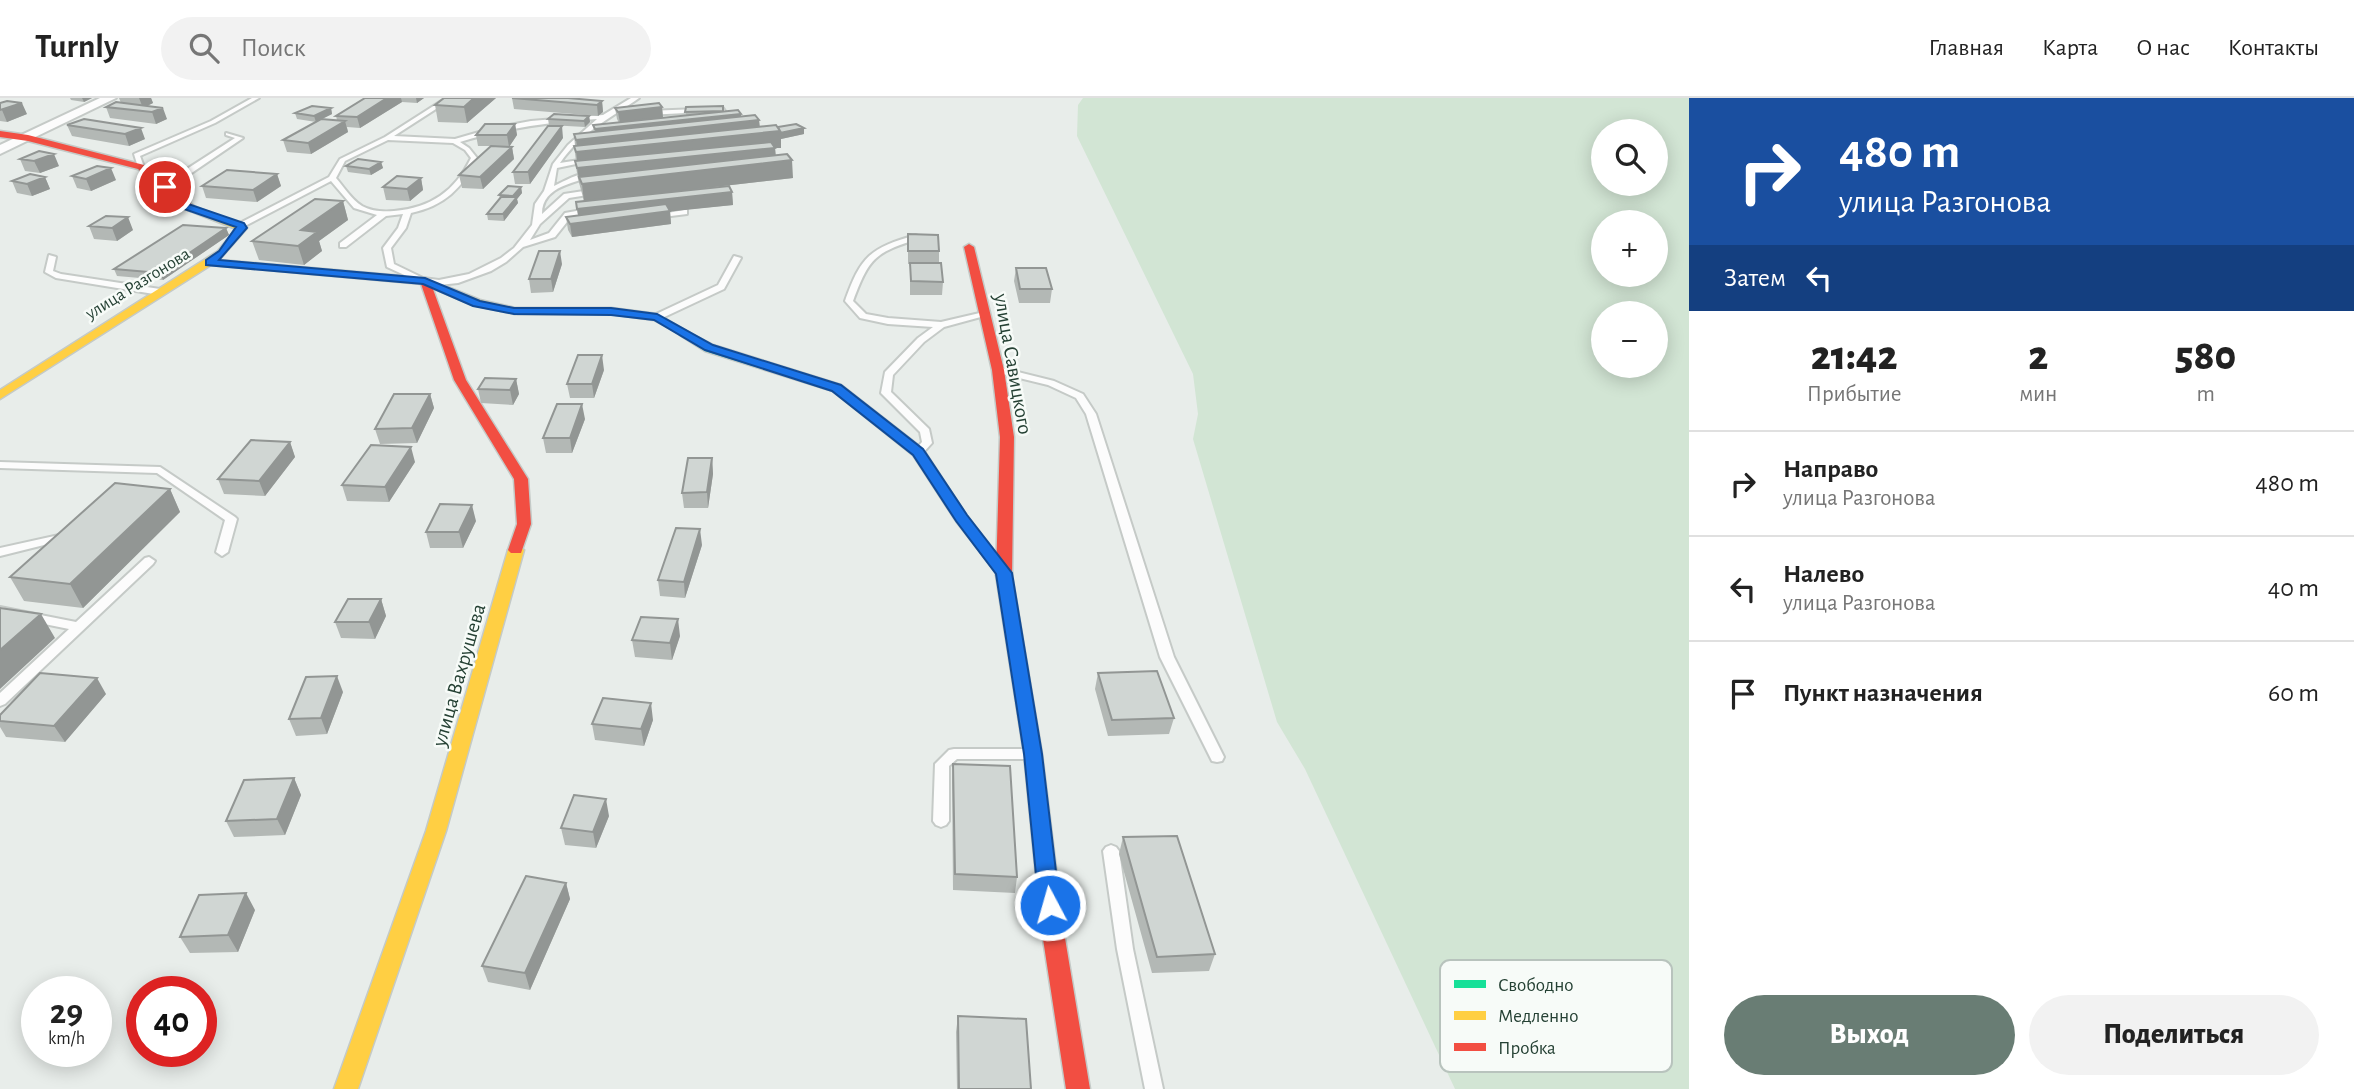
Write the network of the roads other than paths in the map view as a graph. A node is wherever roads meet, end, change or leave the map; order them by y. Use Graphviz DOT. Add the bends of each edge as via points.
graph roads {
  1 [pos="110,98"];
  2 [pos="256,98"];
  3 [pos="450,98"];
  4 [pos="636,98"];
  5 [pos="600,107"];
  6 [pos="613,108"];
  7 [pos="723,110"];
  8 [pos="644,113"];
  9 [pos="619,116"];
  10 [pos="607,117"];
  11 [pos="56,125"];
  12 [pos="599,132"];
  13 [pos="0,133"];
  14 [pos="587,133"];
  15 [pos="229,134"];
  16 [pos="28,138"];
  17 [pos="387,138"];
  18 [pos="455,141"];
  19 [pos="582,147"];
  20 [pos="569,148"];
  21 [pos="0,150"];
  22 [pos="597,160"];
  23 [pos="555,166"];
  24 [pos="141,167"];
  25 [pos="598,174"];
  26 [pos="332,178"];
  27 [pos="165,187"];
  28 [pos="549,190"];
  29 [pos="601,190"];
  30 [pos="602,209"];
  31 [pos="407,212"];
  32 [pos="684,212"];
  33 [pos="383,214"];
  34 [pos="644,218"];
  35 [pos="538,222"];
  36 [pos="240,225"];
  37 [pos="565,228"];
  38 [pos="552,235"];
  39 [pos="916,237"];
  40 [pos="343,245"];
  41 [pos="524,246"];
  42 [pos="969,247"];
  43 [pos="52,257"];
  44 [pos="737,258"];
  45 [pos="209,262"];
  46 [pos="425,281"];
  47 [pos="160,292"];
  48 [pos="984,315"];
  49 [pos="657,317"];
  50 [pos="941,325"];
  51 [pos="998,370"];
  52 [pos="0,395"];
  53 [pos="918,452"];
  54 [pos="0,464"];
  55 [pos="84,525"];
  56 [pos="74,534"];
  57 [pos="57,551"];
  58 [pos="0,552"];
  59 [pos="222,552"];
  60 [pos="149,561"];
  61 [pos="1004,573"];
  62 [pos="0,611"];
  63 [pos="78,627"];
  64 [pos="0,701"];
  65 [pos="1033,754"];
  66 [pos="1217,757"];
  67 [pos="941,821"];
  68 [pos="1111,851"];
  69 [pos="346,1089"];
  70 [pos="1078,1089"];
  71 [pos="1154,1089"];
  1 -- 11 [label="street"];
  2 -- 24 [label="lane" via="136,155"];
  3 -- 17 [label="lane"];
  4 -- 6 [label="lane"];
  5 -- 6 [label="lane"];
  6 -- 10 [label="lane"];
  7 -- 8 [label="lane"];
  9 -- 10 [label="lane"];
  10 -- 14 [label="lane"];
  10 -- 18 [label="lane" via="498,128"];
  11 -- 13 [label="street"];
  11 -- 16 [label="street"];
  12 -- 14 [label="lane"];
  13 -- 16 [label="street"];
  14 -- 20 [label="lane"];
  15 -- 27 [label="lane" via="240,138"];
  16 -- 21 [label="street"];
  16 -- 24 [label="street"];
  17 -- 18 [label="lane"];
  17 -- 26 [label="lane" via="342,160"];
  18 -- 31 [label="lane" via="474,158 466,176 437,204"];
  19 -- 20 [label="lane"];
  20 -- 23 [label="lane"];
  22 -- 23 [label="lane"];
  23 -- 28 [label="lane"];
  24 -- 27 [label="street"];
  25 -- 28 [label="lane"];
  26 -- 33 [label="lane" via="358,207"];
  26 -- 36 [label="lane"];
  27 -- 36 [label="street" via="185,206"];
  28 -- 35 [label="lane" via="539,204"];
  29 -- 35 [label="lane" via="567,196"];
  30 -- 38 [label="lane" via="568,215"];
  31 -- 33 [label="lane"];
  31 -- 46 [label="lane" via="387,248 390,265"];
  32 -- 34 [label="lane"];
  33 -- 40 [label="lane"];
  35 -- 41 [label="lane"];
  36 -- 45 [label="street, улица Разгонова" via="222,253"];
  37 -- 38 [label="lane"];
  38 -- 41 [label="lane"];
  39 -- 50 [label="lane" via="880,248 861,267 849,301 863,316"];
  41 -- 46 [label="lane" via="481,273 457,281"];
  42 -- 48 [label="street, улица Савицкого"];
  43 -- 47 [label="lane" via="49,272 59,276"];
  44 -- 49 [label="lane" via="721,287"];
  45 -- 46 [label="street, улица Савицкого"];
  45 -- 47 [label="street, улица Разгонова"];
  46 -- 49 [label="street, улица Савицкого" via="477,303 514,311 611,311"];
  46 -- 69 [label="street, улица Вахрушева" via="460,380 521,479 524,524 436,831"];
  47 -- 52 [label="street, улица Разгонова"];
  48 -- 50 [label="lane"];
  48 -- 51 [label="street, улица Савицкого"];
  49 -- 53 [label="street, улица Савицкого" via="709,348 836,388"];
  50 -- 53 [label="lane" via="888,374 886,393 925,431 927,443"];
  51 -- 61 [label="street, улица Савицкого" via="1007,437"];
  51 -- 66 [label="lane" via="1051,383 1080,396 1091,414 1167,657"];
  53 -- 61 [label="street, улица Савицкого"];
  54 -- 59 [label="lane" via="160,470 231,519"];
  55 -- 56 [label="lane"];
  56 -- 57 [label="lane"];
  56 -- 58 [label="lane"];
  60 -- 63 [label="lane"];
  61 -- 65 [label="street, улица Савицкого"];
  62 -- 63 [label="lane"];
  63 -- 64 [label="lane"];
  65 -- 67 [label="lane" via="954,754 942,764"];
  65 -- 70 [label="street, улица Савицкого" via="1055,955"];
  68 -- 71 [label="lane" via="1125,949"];
}
